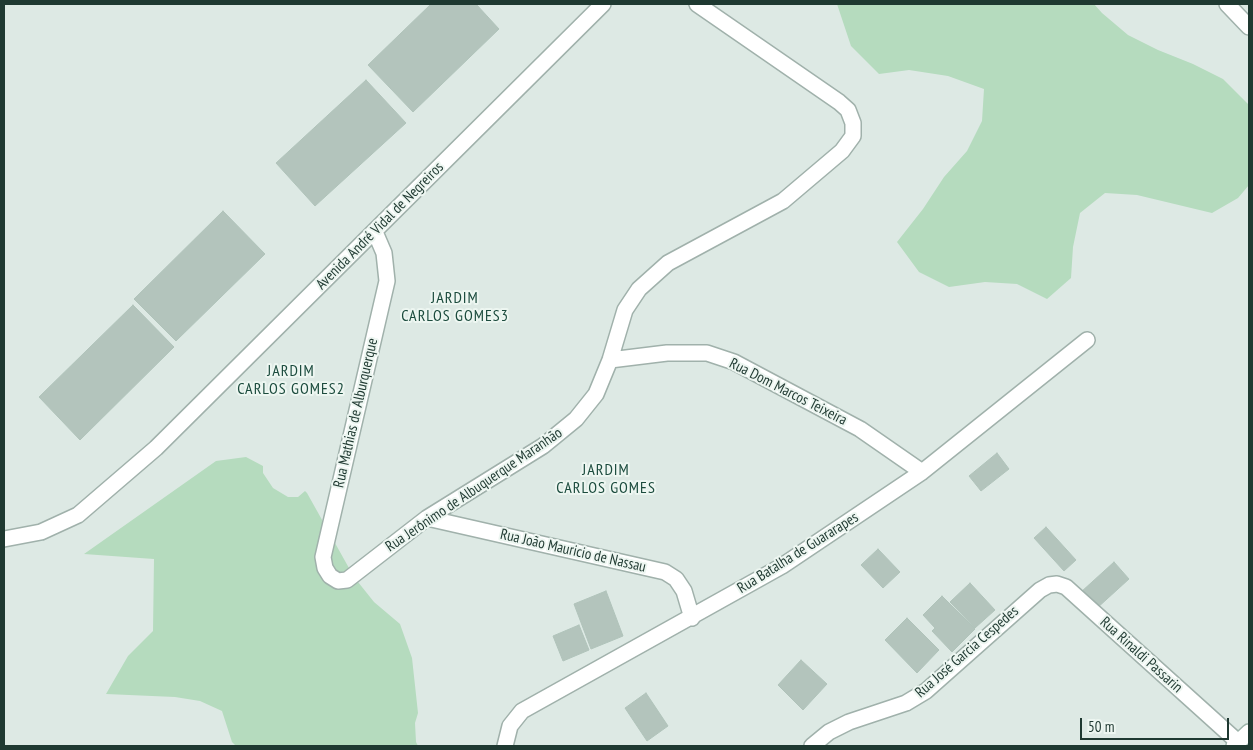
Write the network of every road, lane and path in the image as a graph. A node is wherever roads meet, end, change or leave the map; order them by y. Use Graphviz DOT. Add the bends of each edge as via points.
graph roads {
  1 [pos="603,4"];
  2 [pos="697,4"];
  3 [pos="1227,4"];
  4 [pos="1249,27"];
  5 [pos="375,232"];
  6 [pos="1087,340"];
  7 [pos="610,360"];
  8 [pos="922,472"];
  9 [pos="427,518"];
  10 [pos="4,540"];
  11 [pos="347,580"];
  12 [pos="1066,588"];
  13 [pos="692,618"];
  14 [pos="1240,740"];
  15 [pos="505,746"];
  16 [pos="812,746"];
  1 -- 5 [label="street, Avenida André Vidal de Negreiros"];
  2 -- 7 [label="street, Rua Jerônimo de Albuquerque Maranhão" via="839,102 848,110 853,136 842,151 783,200 668,263 639,289 625,310"];
  3 -- 4 [label="street"];
  5 -- 10 [label="street, Avenida André Vidal de Negreiros" via="156,448 78,515 41,532"];
  5 -- 11 [label="street, Rua Mathias de Alburquerque" via="384,253 387,281 323,556 330,576 338,581"];
  6 -- 8 [label="street, Rua Batalha de Guararapes"];
  7 -- 8 [label="street, Rua Dom Marcos Teixeira" via="707,354 734,362 860,429"];
  7 -- 9 [label="street, Rua Jerônimo de Albuquerque Maranhão" via="596,394 576,419 543,446"];
  8 -- 13 [label="street, Rua Batalha de Guararapes" via="782,566"];
  9 -- 11 [label="street, Rua Jerônimo de Albuquerque Maranhão"];
  9 -- 13 [label="street, Rua João Mauricio de Nassau" via="665,572 684,590"];
  12 -- 14 [label="street, Rua Rinaldi Passarin"];
  12 -- 16 [label="street, Rua José Garcia Cespedes" via="1057,584 1040,590 926,692 906,704 849,722"];
  13 -- 15 [label="street, Rua Batalha de Guararapes" via="522,711 510,726"];
}
